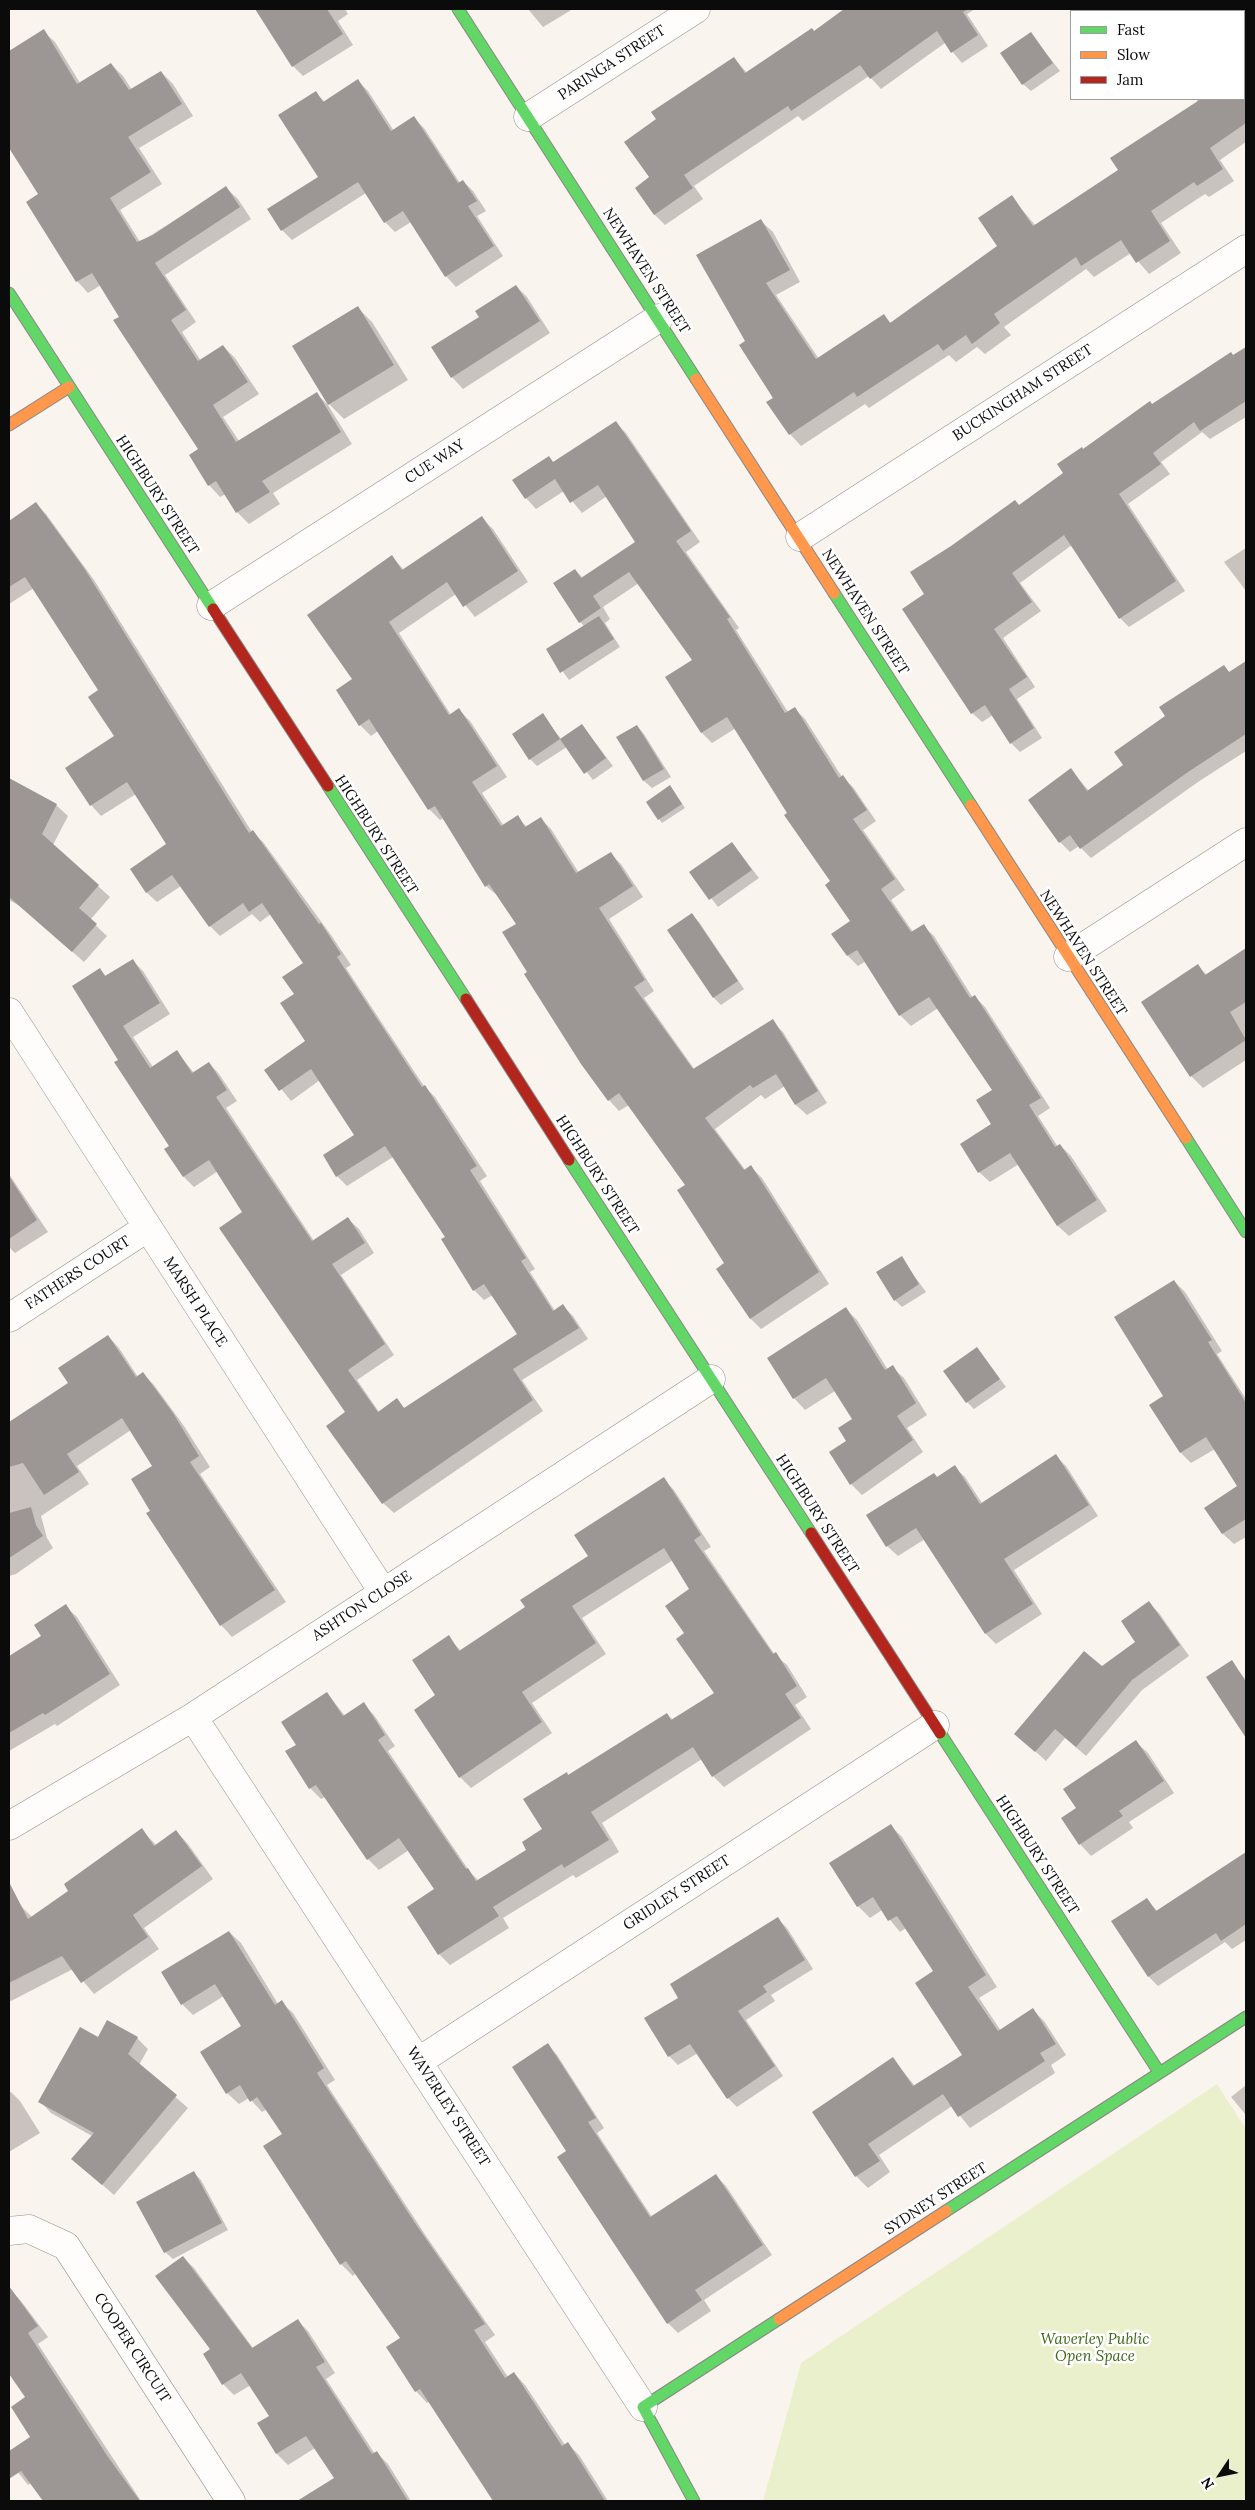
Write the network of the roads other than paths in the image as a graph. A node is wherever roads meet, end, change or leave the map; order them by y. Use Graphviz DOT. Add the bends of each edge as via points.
graph roads {
  1 [pos="458,9"];
  2 [pos="696,9"];
  3 [pos="528,117"];
  4 [pos="1246,249"];
  5 [pos="9,293"];
  6 [pos="659,318"];
  7 [pos="69,386"];
  8 [pos="9,426"];
  9 [pos="800,537"];
  10 [pos="211,606"];
  11 [pos="1246,842"];
  12 [pos="1068,957"];
  13 [pos="9,1012"];
  14 [pos="147,1228"];
  15 [pos="1246,1232"];
  16 [pos="9,1318"];
  17 [pos="711,1379"];
  18 [pos="383,1592"];
  19 [pos="193,1717"];
  20 [pos="936,1725"];
  21 [pos="9,1826"];
  22 [pos="1246,2016"];
  23 [pos="418,2061"];
  24 [pos="1159,2072"];
  25 [pos="9,2231"];
  26 [pos="643,2407"];
  27 [pos="225,2499"];
  28 [pos="694,2501"];
  1 -- 3 [label="street, NEWHAVEN STREET"];
  2 -- 3 [label="street, PARINGA STREET"];
  3 -- 6 [label="street, NEWHAVEN STREET"];
  4 -- 9 [label="street, BUCKINGHAM STREET"];
  5 -- 7 [label="street, HIGHBURY STREET"];
  6 -- 9 [label="street, NEWHAVEN STREET"];
  6 -- 10 [label="street, CUE WAY"];
  7 -- 8 [label="street"];
  7 -- 10 [label="street, HIGHBURY STREET"];
  9 -- 12 [label="street, NEWHAVEN STREET"];
  10 -- 17 [label="street, HIGHBURY STREET"];
  11 -- 12 [label="street"];
  12 -- 15 [label="street, NEWHAVEN STREET"];
  13 -- 14 [label="street, MARSH PLACE"];
  14 -- 16 [label="street, FATHERS COURT"];
  14 -- 18 [label="street, MARSH PLACE"];
  17 -- 18 [label="street, ASHTON CLOSE"];
  17 -- 20 [label="street, HIGHBURY STREET"];
  18 -- 19 [label="street, ASHTON CLOSE"];
  19 -- 21 [label="street, ASHTON CLOSE"];
  19 -- 23 [label="street, WAVERLEY STREET"];
  20 -- 23 [label="street, GRIDLEY STREET"];
  20 -- 24 [label="street, HIGHBURY STREET"];
  22 -- 24 [label="street, SYDNEY STREET"];
  23 -- 26 [label="street, WAVERLEY STREET"];
  24 -- 26 [label="street, SYDNEY STREET"];
  25 -- 27 [label="street, COOPER CIRCUIT" via="29,2229 66,2246"];
  26 -- 28 [label="street, WAVERLEY STREET"];
}
